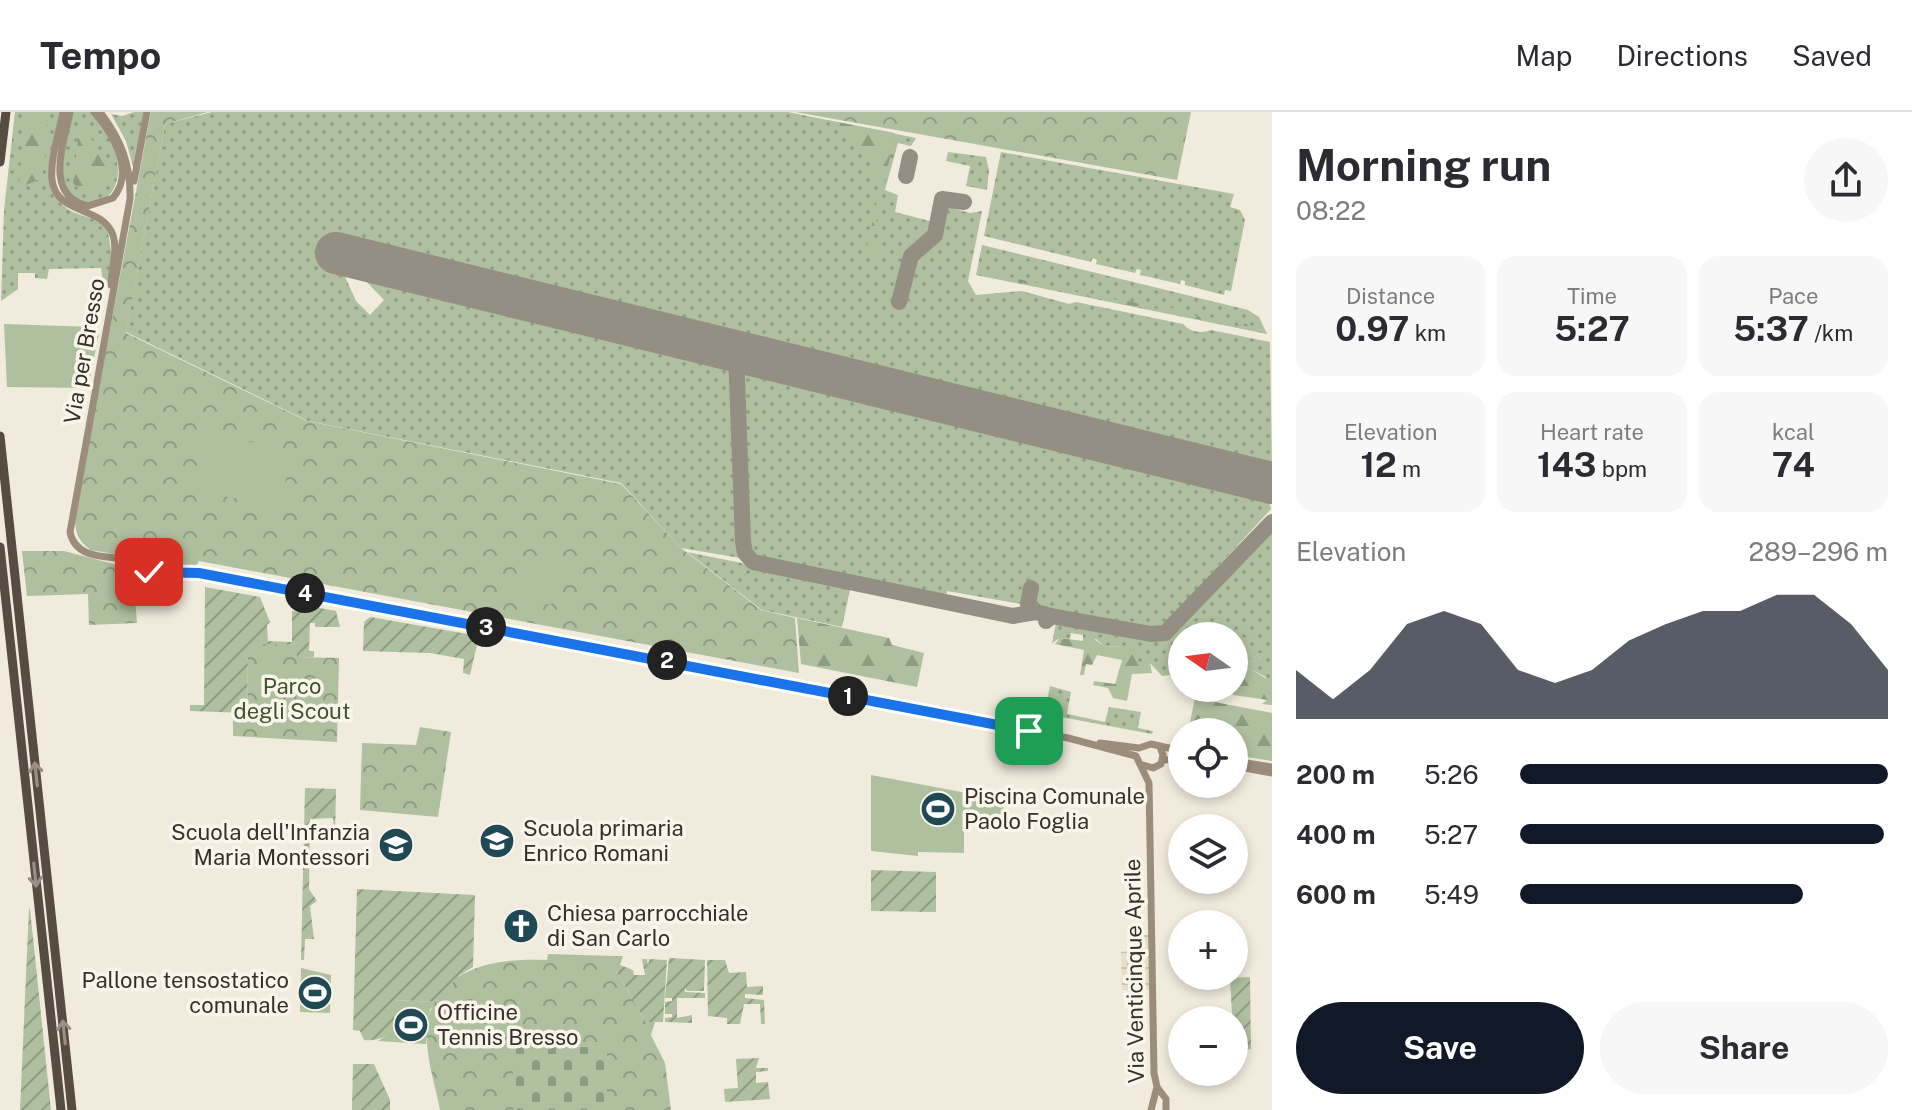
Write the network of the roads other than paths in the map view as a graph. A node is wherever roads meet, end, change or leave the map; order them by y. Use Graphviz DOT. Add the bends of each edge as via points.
graph roads {
  1 [pos="6,112"];
  2 [pos="63,112"];
  3 [pos="70,112"];
  4 [pos="94,112"];
  5 [pos="100,112"];
  6 [pos="147,112"];
  7 [pos="0,162"];
  8 [pos="130,199"];
  9 [pos="110,305"];
  10 [pos="0,436"];
  11 [pos="0,547"];
  12 [pos="1093,743"];
  13 [pos="1157,745"];
  14 [pos="1143,747"];
  15 [pos="1168,748"];
  16 [pos="1168,762"];
  17 [pos="1142,763"];
  18 [pos="1160,764"];
  19 [pos="1248,764"];
  20 [pos="1248,767"];
  21 [pos="1272,767"];
  22 [pos="1272,773"];
  23 [pos="1149,783"];
  24 [pos="1157,1087"];
  25 [pos="61,1110"];
  26 [pos="72,1110"];
  27 [pos="1151,1110"];
  28 [pos="1166,1110"];
  1 -- 7 [label="highway"];
  2 -- 9 [label="street" via="52,181 68,205 98,217 112,232"];
  3 -- 4 [label="street" via="60,185 75,203 94,206 113,198 123,176 116,146"];
  5 -- 8 [label="street, Via per Bresso" via="124,152"];
  6 -- 8 [label="street"];
  8 -- 9 [label="street, Via per Bresso"];
  9 -- 12 [label="street, Via per Bresso" via="70,532 85,552 145,568 190,572"];
  26 -- 10 [label="highway, one-way"];
  11 -- 25 [label="highway, one-way"];
  12 -- 14 [label="street"];
  12 -- 17 [label="street" via="1131,754"];
  13 -- 14 [label="street"];
  13 -- 15 [label="street"];
  13 -- 18 [label="street" via="1163,752"];
  14 -- 17 [label="street"];
  16 -- 18 [label="street"];
  17 -- 18 [label="street"];
  17 -- 23 [label="street, Via Venticinque Aprile"];
  18 -- 23 [label="street, Via Venticinque Aprile"];
  19 -- 21 [label="street"];
  20 -- 22 [label="street"];
  23 -- 24 [label="street, Via Venticinque Aprile"];
  24 -- 27 [label="street, Via Venticinque Aprile"];
  24 -- 28 [label="street" via="1166,1099"];
}
